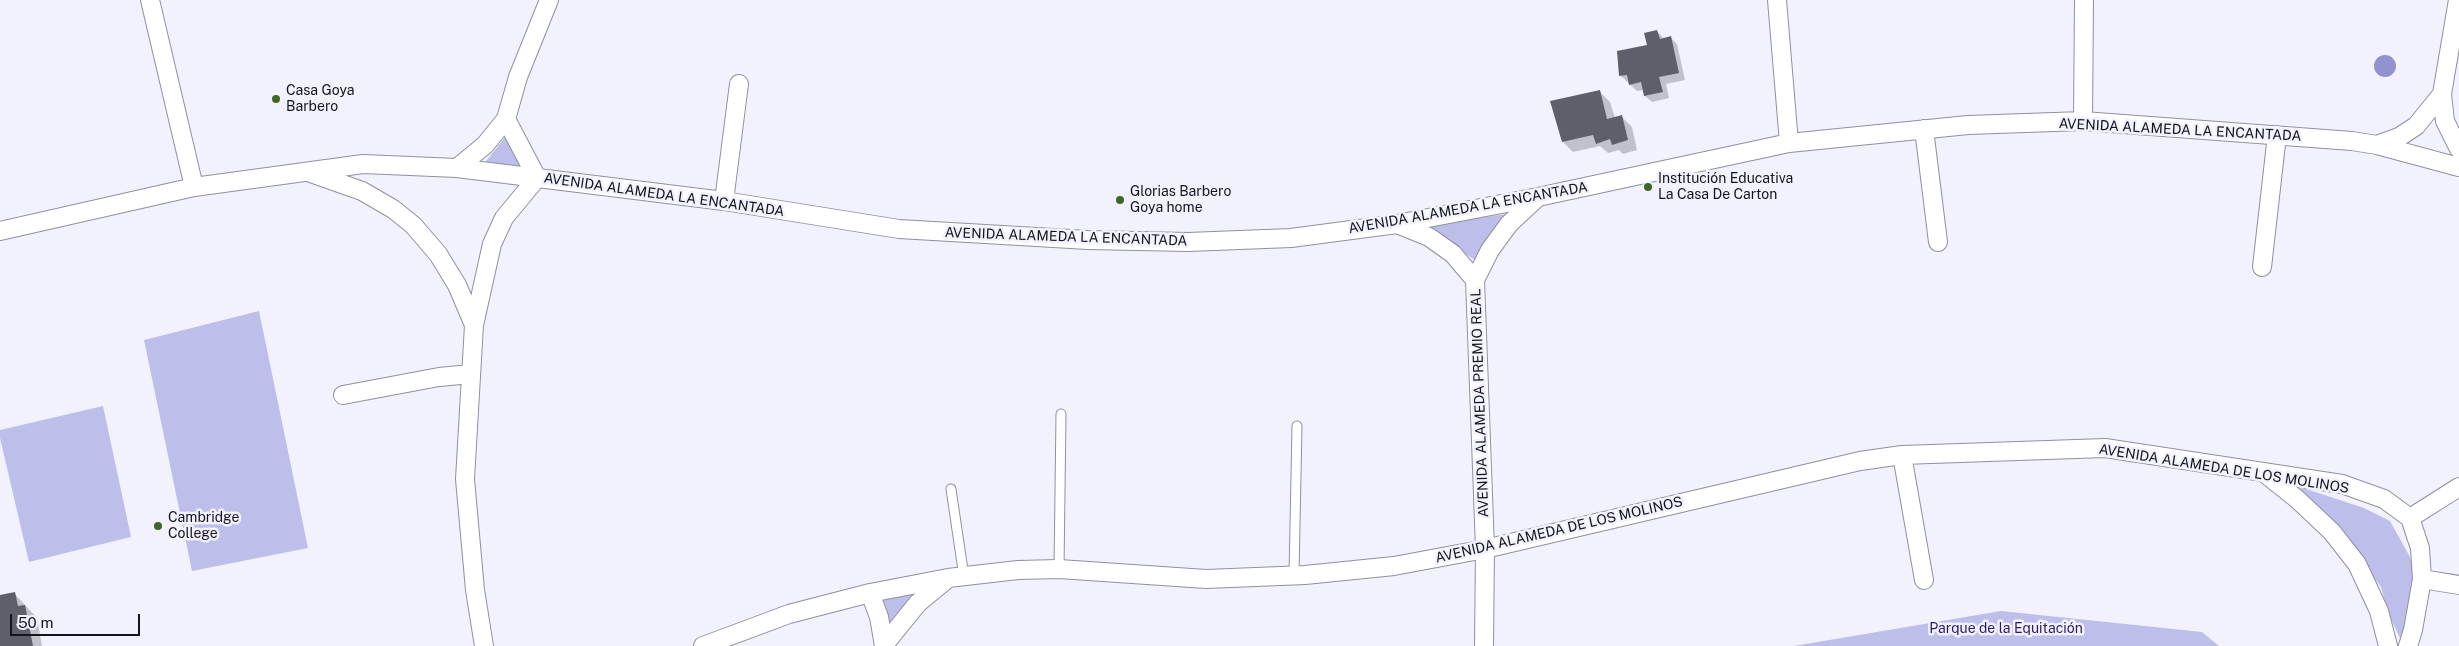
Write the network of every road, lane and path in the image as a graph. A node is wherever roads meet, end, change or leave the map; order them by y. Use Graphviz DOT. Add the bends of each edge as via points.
graph roads {
  1 [pos="150,0"];
  2 [pos="549,0"];
  3 [pos="1777,0"];
  4 [pos="2084,0"];
  5 [pos="2458,0"];
  6 [pos="2456,29"];
  7 [pos="739,84"];
  8 [pos="2442,94"];
  9 [pos="506,119"];
  10 [pos="2083,121"];
  11 [pos="1924,129"];
  12 [pos="2277,135"];
  13 [pos="1789,143"];
  14 [pos="2378,146"];
  15 [pos="2459,149"];
  16 [pos="2459,167"];
  17 [pos="458,168"];
  18 [pos="304,170"];
  19 [pos="537,178"];
  20 [pos="194,187"];
  21 [pos="1538,197"];
  22 [pos="724,201"];
  23 [pos="1397,224"];
  24 [pos="0,231"];
  25 [pos="1938,242"];
  26 [pos="2262,267"];
  27 [pos="1475,280"];
  28 [pos="474,324"];
  29 [pos="472,374"];
  30 [pos="343,395"];
  31 [pos="1061,414"];
  32 [pos="1297,426"];
  33 [pos="1902,455"];
  34 [pos="2262,472"];
  35 [pos="2459,487"];
  36 [pos="951,489"];
  37 [pos="2410,518"];
  38 [pos="1485,549"];
  39 [pos="1059,570"];
  40 [pos="1294,575"];
  41 [pos="956,578"];
  42 [pos="2422,579"];
  43 [pos="1924,580"];
  44 [pos="2459,585"];
  45 [pos="870,593"];
  46 [pos="884,645"];
  47 [pos="484,646"];
  48 [pos="703,646"];
  49 [pos="1484,646"];
  50 [pos="2388,646"];
  51 [pos="2408,646"];
  1 -- 20 [label="street"];
  2 -- 9 [label="street" via="518,77"];
  3 -- 13 [label="street"];
  4 -- 10 [label="street"];
  5 -- 6 [label="street"];
  6 -- 8 [label="street"];
  7 -- 22 [label="street"];
  8 -- 14 [label="street" via="2416,126"];
  8 -- 15 [label="street" via="2445,121"];
  9 -- 17 [label="street" via="485,145"];
  9 -- 19 [label="street"];
  10 -- 11 [label="street, AVENIDA ALAMEDA LA ENCANTADA"];
  10 -- 12 [label="street, AVENIDA ALAMEDA LA ENCANTADA"];
  11 -- 13 [label="street, AVENIDA ALAMEDA LA ENCANTADA"];
  11 -- 25 [label="street"];
  12 -- 14 [label="street, AVENIDA ALAMEDA LA ENCANTADA"];
  12 -- 26 [label="street"];
  13 -- 21 [label="street, AVENIDA ALAMEDA LA ENCANTADA"];
  14 -- 16 [label="street, AVENIDA ALAMEDA LA ENCANTADA"];
  17 -- 18 [label="street, AVENIDA ALAMEDA LA ENCANTADA" via="363,164"];
  17 -- 19 [label="street, AVENIDA ALAMEDA LA ENCANTADA"];
  18 -- 20 [label="street, AVENIDA ALAMEDA LA ENCANTADA"];
  18 -- 28 [label="street" via="362,191 413,225 438,254"];
  19 -- 22 [label="street, AVENIDA ALAMEDA LA ENCANTADA"];
  19 -- 28 [label="street" via="504,218 492,244"];
  20 -- 24 [label="street, AVENIDA ALAMEDA LA ENCANTADA"];
  21 -- 23 [label="street, AVENIDA ALAMEDA LA ENCANTADA"];
  21 -- 27 [label="street, AVENIDA ALAMEDA PREMIO REAL" via="1504,230"];
  22 -- 23 [label="street, AVENIDA ALAMEDA LA ENCANTADA" via="899,229 1088,240 1188,242 1291,238"];
  23 -- 27 [label="street, AVENIDA ALAMEDA PREMIO REAL" via="1429,236 1453,254"];
  27 -- 38 [label="street, AVENIDA ALAMEDA PREMIO REAL"];
  28 -- 29 [label="street"];
  29 -- 30 [label="street"];
  29 -- 47 [label="street" via="465,479 475,590"];
  31 -- 39 [label="lane"];
  32 -- 40 [label="lane"];
  33 -- 34 [label="street, AVENIDA ALAMEDA DE LOS MOLINOS" via="2105,448"];
  33 -- 38 [label="street, AVENIDA ALAMEDA DE LOS MOLINOS"];
  33 -- 43 [label="street"];
  34 -- 37 [label="street, AVENIDA ALAMEDA DE LOS MOLINOS" via="2342,484 2384,499"];
  34 -- 50 [label="street" via="2332,532 2357,564 2379,611"];
  35 -- 37 [label="street"];
  36 -- 41 [label="lane"];
  37 -- 42 [label="street" via="2420,548"];
  38 -- 40 [label="street, AVENIDA ALAMEDA DE LOS MOLINOS" via="1394,566"];
  38 -- 49 [label="street, AVENIDA ALAMEDA PREMIO REAL"];
  39 -- 40 [label="street, AVENIDA ALAMEDA DE LOS MOLINOS" via="1206,579"];
  39 -- 41 [label="street, AVENIDA ALAMEDA DE LOS MOLINOS" via="1018,570"];
  41 -- 45 [label="street, AVENIDA ALAMEDA DE LOS MOLINOS"];
  41 -- 46 [label="street" via="918,603"];
  42 -- 44 [label="street"];
  42 -- 51 [label="street"];
  45 -- 46 [label="street"];
  45 -- 48 [label="street, AVENIDA ALAMEDA DE LOS MOLINOS" via="789,614"];
}
